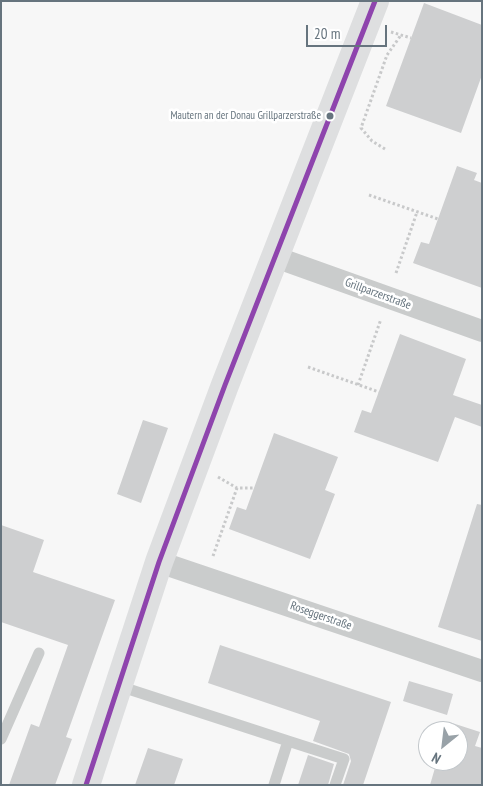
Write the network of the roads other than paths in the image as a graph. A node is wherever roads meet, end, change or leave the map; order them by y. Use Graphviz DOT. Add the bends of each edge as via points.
graph roads {
  1 [pos="375,1"];
  2 [pos="275,257"];
  3 [pos="482,331"];
  4 [pos="159,562"];
  5 [pos="39,653"];
  6 [pos="482,670"];
  7 [pos="119,686"];
  8 [pos="5,720"];
  9 [pos="1,739"];
  10 [pos="288,741"];
  11 [pos="86,785"];
  12 [pos="274,785"];
  13 [pos="335,785"];
  1 -- 2 [label="street"];
  2 -- 3 [label="street, Grillparzerstraße"];
  2 -- 4 [label="street"];
  4 -- 6 [label="street, Roseggerstraße"];
  4 -- 7 [label="street"];
  5 -- 8 [label="lane"];
  7 -- 10 [label="lane"];
  7 -- 11 [label="street"];
  8 -- 9 [label="lane"];
  10 -- 12 [label="lane"];
  10 -- 13 [label="lane" via="344,759"];
}
